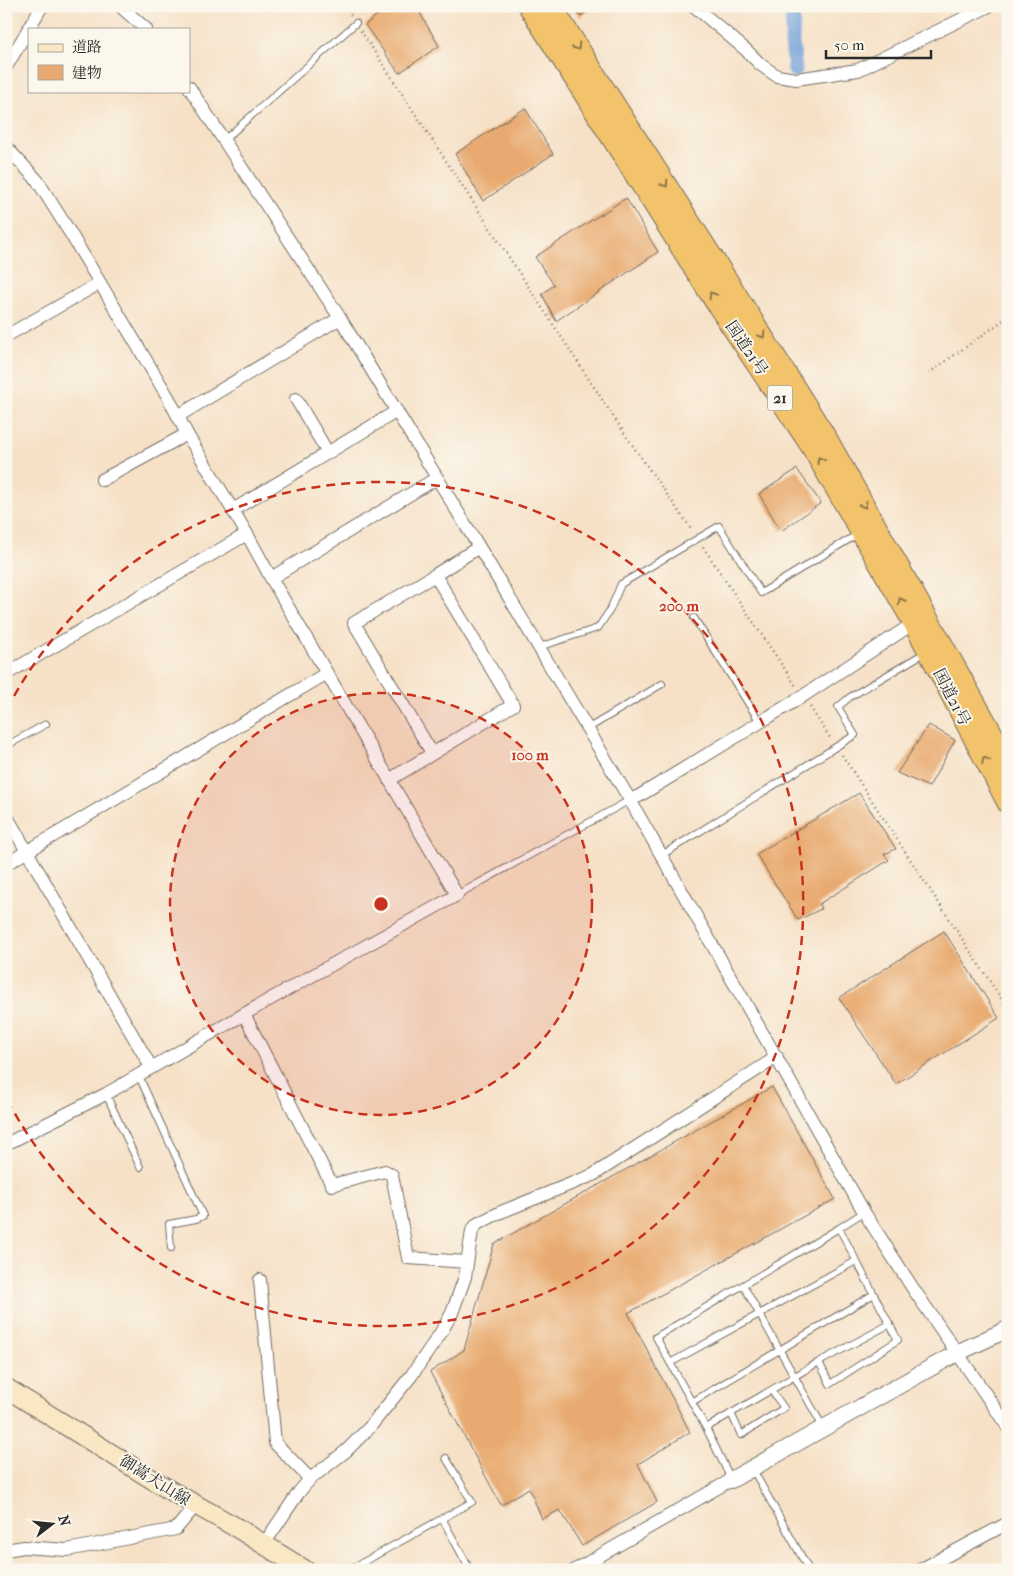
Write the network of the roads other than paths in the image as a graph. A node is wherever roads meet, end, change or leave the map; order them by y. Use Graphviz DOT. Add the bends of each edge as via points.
graph roads {
  1 [pos="42,6"];
  2 [pos="120,6"];
  3 [pos="529,6"];
  4 [pos="551,6"];
  5 [pos="694,6"];
  6 [pos="989,6"];
  7 [pos="356,23"];
  8 [pos="29,28"];
  9 [pos="145,28"];
  10 [pos="28,30"];
  11 [pos="6,67"];
  12 [pos="190,89"];
  13 [pos="224,140"];
  14 [pos="6,148"];
  15 [pos="100,283"];
  16 [pos="340,318"];
  17 [pos="6,336"];
  18 [pos="296,399"];
  19 [pos="397,411"];
  20 [pos="178,416"];
  21 [pos="187,434"];
  22 [pos="328,453"];
  23 [pos="437,478"];
  24 [pos="102,480"];
  25 [pos="233,510"];
  26 [pos="861,532"];
  27 [pos="247,534"];
  28 [pos="479,547"];
  29 [pos="435,574"];
  30 [pos="271,578"];
  31 [pos="694,618"];
  32 [pos="914,623"];
  33 [pos="539,648"];
  34 [pos="928,651"];
  35 [pos="327,673"];
  36 [pos="6,674"];
  37 [pos="662,684"];
  38 [pos="760,722"];
  39 [pos="46,724"];
  40 [pos="587,729"];
  41 [pos="6,746"];
  42 [pos="432,754"];
  43 [pos="1008,762"];
  44 [pos="389,780"];
  45 [pos="630,800"];
  46 [pos="1008,803"];
  47 [pos="6,815"];
  48 [pos="28,851"];
  49 [pos="662,855"];
  50 [pos="6,864"];
  51 [pos="457,895"];
  52 [pos="244,1014"];
  53 [pos="777,1057"];
  54 [pos="151,1067"];
  55 [pos="138,1074"];
  56 [pos="106,1094"];
  57 [pos="6,1144"];
  58 [pos="140,1167"];
  59 [pos="864,1212"];
  60 [pos="838,1228"];
  61 [pos="171,1248"];
  62 [pos="856,1260"];
  63 [pos="467,1262"];
  64 [pos="260,1280"];
  65 [pos="743,1285"];
  66 [pos="874,1294"];
  67 [pos="759,1314"];
  68 [pos="890,1324"];
  69 [pos="1008,1329"];
  70 [pos="779,1350"];
  71 [pos="957,1353"];
  72 [pos="819,1362"];
  73 [pos="670,1363"];
  74 [pos="794,1376"];
  75 [pos="6,1388"];
  76 [pos="771,1390"];
  77 [pos="692,1402"];
  78 [pos="731,1413"];
  79 [pos="823,1427"];
  80 [pos="1008,1427"];
  81 [pos="706,1428"];
  82 [pos="446,1458"];
  83 [pos="752,1468"];
  84 [pos="310,1479"];
  85 [pos="731,1480"];
  86 [pos="196,1505"];
  87 [pos="442,1518"];
  88 [pos="1008,1523"];
  89 [pos="264,1544"];
  90 [pos="6,1550"];
  91 [pos="305,1570"];
  92 [pos="349,1570"];
  93 [pos="470,1570"];
  94 [pos="575,1570"];
  95 [pos="809,1570"];
  96 [pos="920,1570"];
  1 -- 8 [label="street"];
  2 -- 9 [label="street"];
  26 -- 3 [label="highway, 国道21号 / 21, one-way" via="812,447"];
  4 -- 43 [label="highway, 国道21号 / 21, one-way" via="826,438"];
  5 -- 6 [label="street" via="761,65 777,76 796,79 858,70"];
  7 -- 13 [label="lane"];
  10 -- 11 [label="street"];
  12 -- 13 [label="street"];
  13 -- 16 [label="street"];
  14 -- 15 [label="street" via="37,180"];
  15 -- 17 [label="street"];
  15 -- 20 [label="street"];
  16 -- 19 [label="street"];
  16 -- 20 [label="street"];
  18 -- 22 [label="street"];
  19 -- 22 [label="street"];
  19 -- 23 [label="street"];
  20 -- 21 [label="street"];
  21 -- 24 [label="street"];
  21 -- 25 [label="street"];
  22 -- 25 [label="street"];
  23 -- 28 [label="street"];
  23 -- 30 [label="street"];
  25 -- 27 [label="street"];
  32 -- 26 [label="highway, 国道21号 / 21, one-way"];
  26 -- 33 [label="lane" via="761,593 719,526 621,584 598,628"];
  27 -- 30 [label="street"];
  27 -- 36 [label="street"];
  28 -- 29 [label="street"];
  28 -- 33 [label="street"];
  29 -- 42 [label="street" via="513,705"];
  29 -- 42 [label="street" via="354,623"];
  30 -- 35 [label="street"];
  31 -- 38 [label="lane"];
  32 -- 34 [label="highway, 国道21号 / 21"];
  32 -- 38 [label="street"];
  33 -- 40 [label="street"];
  46 -- 34 [label="highway, 国道21号 / 21, one-way"];
  34 -- 49 [label="lane" via="838,707 855,735"];
  35 -- 44 [label="street"];
  35 -- 48 [label="street"];
  37 -- 40 [label="lane"];
  38 -- 45 [label="street"];
  39 -- 41 [label="lane"];
  40 -- 45 [label="street"];
  42 -- 44 [label="street"];
  44 -- 51 [label="street"];
  45 -- 49 [label="street"];
  45 -- 51 [label="lane"];
  47 -- 48 [label="street"];
  48 -- 50 [label="street"];
  48 -- 54 [label="street"];
  49 -- 53 [label="street"];
  51 -- 52 [label="street"];
  52 -- 54 [label="street"];
  52 -- 63 [label="street" via="332,1185 385,1171 392,1175 408,1258"];
  53 -- 59 [label="street"];
  53 -- 63 [label="street" via="593,1175 476,1224"];
  54 -- 55 [label="street"];
  55 -- 56 [label="street"];
  55 -- 61 [label="lane" via="203,1216 169,1224"];
  56 -- 57 [label="street"];
  56 -- 58 [label="lane"];
  59 -- 60 [label="lane"];
  59 -- 71 [label="street"];
  60 -- 62 [label="lane"];
  60 -- 65 [label="lane"];
  62 -- 66 [label="lane"];
  62 -- 67 [label="lane"];
  63 -- 84 [label="street" via="465,1278 452,1313 410,1376 369,1428"];
  64 -- 84 [label="street" via="275,1443"];
  65 -- 67 [label="lane"];
  65 -- 73 [label="lane" via="656,1337"];
  66 -- 68 [label="lane"];
  66 -- 70 [label="lane"];
  67 -- 70 [label="lane"];
  67 -- 73 [label="lane"];
  68 -- 72 [label="lane"];
  68 -- 72 [label="lane" via="898,1340 830,1384"];
  69 -- 71 [label="street"];
  70 -- 74 [label="lane"];
  70 -- 77 [label="lane"];
  71 -- 79 [label="street"];
  71 -- 80 [label="street"];
  72 -- 74 [label="lane"];
  73 -- 77 [label="lane"];
  74 -- 76 [label="lane"];
  74 -- 79 [label="lane"];
  75 -- 86 [label="main road, 御嵩犬山線"];
  76 -- 78 [label="lane"];
  76 -- 78 [label="lane" via="784,1408 741,1435"];
  77 -- 81 [label="lane"];
  78 -- 81 [label="lane"];
  79 -- 83 [label="street"];
  81 -- 85 [label="lane"];
  82 -- 87 [label="lane" via="472,1502"];
  83 -- 85 [label="street"];
  83 -- 95 [label="lane"];
  84 -- 89 [label="street"];
  85 -- 94 [label="street"];
  86 -- 89 [label="main road, 御嵩犬山線"];
  86 -- 90 [label="street" via="176,1529 67,1550 24,1547"];
  87 -- 92 [label="lane"];
  87 -- 93 [label="lane"];
  88 -- 96 [label="street"];
  89 -- 91 [label="main road, 御嵩犬山線"];
}
